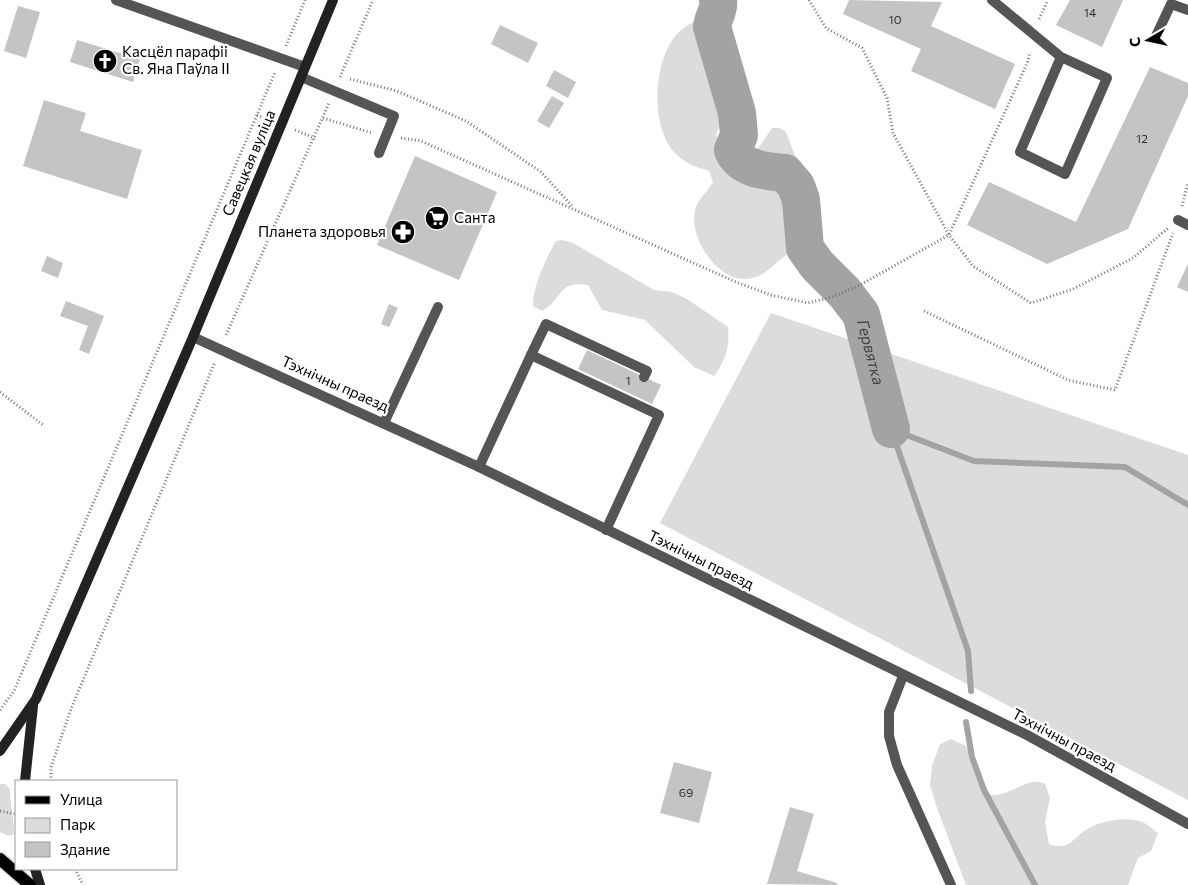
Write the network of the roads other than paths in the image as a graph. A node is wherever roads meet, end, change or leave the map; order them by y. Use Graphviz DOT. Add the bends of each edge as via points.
graph roads {
  1 [pos="116,0"];
  2 [pos="333,0"];
  3 [pos="997,2"];
  4 [pos="1188,10"];
  5 [pos="1156,36"];
  6 [pos="1061,57"];
  7 [pos="303,72"];
  8 [pos="379,153"];
  9 [pos="1178,220"];
  10 [pos="1188,224"];
  11 [pos="438,307"];
  12 [pos="193,336"];
  13 [pos="531,355"];
  14 [pos="644,377"];
  15 [pos="384,422"];
  16 [pos="479,467"];
  17 [pos="606,530"];
  18 [pos="903,676"];
  19 [pos="33,705"];
  20 [pos="0,750"];
  21 [pos="25,780"];
  22 [pos="1188,824"];
  23 [pos="0,859"];
  24 [pos="35,870"];
  25 [pos="30,885"];
  26 [pos="40,885"];
  27 [pos="951,885"];
  1 -- 7 [label="street" via="281,58"];
  2 -- 7 [label="main road, Савецкая вуліца"];
  3 -- 6 [label="street"];
  4 -- 5 [label="street" via="1170,4"];
  6 -- 6 [label="street" via="1020,152 1065,174 1107,78"];
  7 -- 8 [label="street" via="334,91 394,116"];
  7 -- 12 [label="main road, Савецкая вуліца"];
  9 -- 10 [label="street"];
  11 -- 15 [label="street"];
  12 -- 15 [label="street, Тэхнічны праезд"];
  12 -- 19 [label="main road, Савецкая вуліца"];
  13 -- 14 [label="street" via="546,324 626,365 647,371"];
  13 -- 16 [label="street"];
  13 -- 17 [label="street" via="593,380 659,415"];
  15 -- 16 [label="street, Тэхнічны праезд"];
  16 -- 17 [label="street, Тэхнічны праезд"];
  17 -- 18 [label="street, Тэхнічны праезд"];
  18 -- 22 [label="street, Тэхнічны праезд" via="1027,735"];
  18 -- 27 [label="street" via="889,712 889,736 897,765"];
  19 -- 20 [label="main road"];
  19 -- 21 [label="main road"];
  23 -- 25 [label="main road"];
  24 -- 26 [label="main road"];
}
